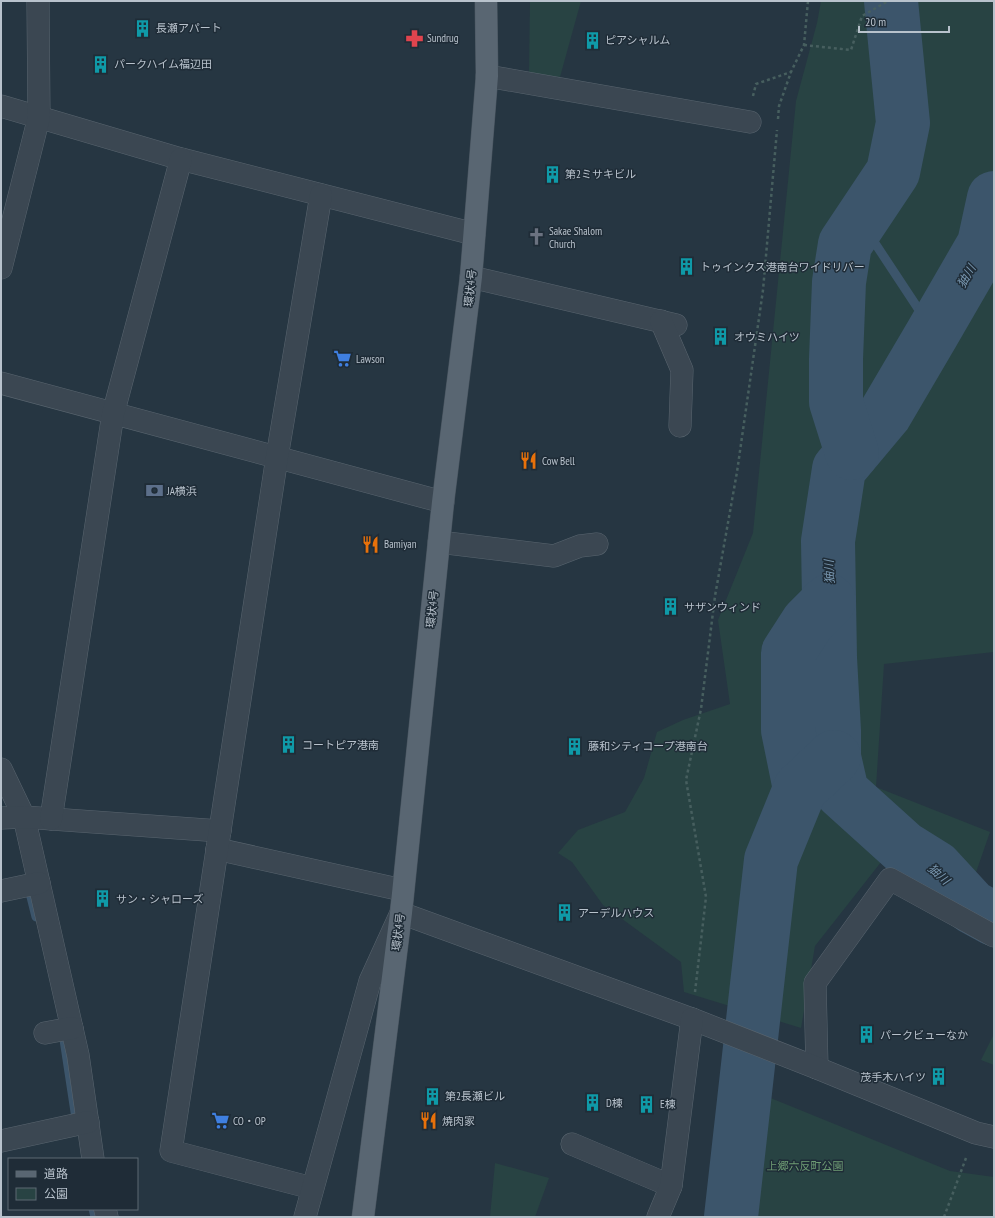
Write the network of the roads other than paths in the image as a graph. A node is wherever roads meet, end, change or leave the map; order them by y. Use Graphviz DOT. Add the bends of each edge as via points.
graph roads {
  1 [pos="38,1"];
  2 [pos="486,1"];
  3 [pos="487,76"];
  4 [pos="1,106"];
  5 [pos="39,117"];
  6 [pos="750,122"];
  7 [pos="181,159"];
  8 [pos="321,195"];
  9 [pos="474,234"];
  10 [pos="1,268"];
  11 [pos="472,277"];
  12 [pos="1,383"];
  13 [pos="114,414"];
  14 [pos="680,426"];
  15 [pos="276,457"];
  16 [pos="443,502"];
  17 [pos="439,542"];
  18 [pos="597,544"];
  19 [pos="1,769"];
  20 [pos="14,817"];
  21 [pos="52,819"];
  22 [pos="219,840"];
  23 [pos="37,884"];
  24 [pos="402,890"];
  25 [pos="1,891"];
  26 [pos="401,913"];
  27 [pos="994,936"];
  28 [pos="701,1022"];
  29 [pos="70,1028"];
  30 [pos="45,1033"];
  31 [pos="817,1068"];
  32 [pos="86,1122"];
  33 [pos="985,1135"];
  34 [pos="1,1141"];
  35 [pos="572,1144"];
  36 [pos="93,1158"];
  37 [pos="671,1186"];
  38 [pos="312,1188"];
  39 [pos="305,1217"];
  40 [pos="363,1217"];
  41 [pos="658,1217"];
  1 -- 5 [label="street"];
  2 -- 3 [label="main road, 環状4号"];
  3 -- 6 [label="street"];
  3 -- 9 [label="main road, 環状4号"];
  4 -- 5 [label="street"];
  5 -- 7 [label="street"];
  5 -- 10 [label="street"];
  7 -- 8 [label="street"];
  7 -- 13 [label="street"];
  8 -- 9 [label="street"];
  8 -- 15 [label="street"];
  9 -- 11 [label="main road, 環状4号"];
  11 -- 14 [label="street" via="669,323 682,370"];
  11 -- 16 [label="main road, 環状4号"];
  12 -- 13 [label="street"];
  13 -- 15 [label="street"];
  13 -- 21 [label="street"];
  15 -- 16 [label="street"];
  15 -- 22 [label="street"];
  16 -- 17 [label="main road, 環状4号"];
  17 -- 18 [label="street" via="554,556 580,546"];
  17 -- 24 [label="main road, 環状4号"];
  19 -- 20 [label="street"];
  20 -- 21 [label="street"];
  20 -- 23 [label="street"];
  21 -- 22 [label="street"];
  22 -- 24 [label="street"];
  22 -- 38 [label="street" via="171,1151"];
  23 -- 25 [label="street"];
  23 -- 29 [label="street"];
  24 -- 26 [label="main road, 環状4号"];
  26 -- 28 [label="street"];
  26 -- 38 [label="street" via="370,981"];
  26 -- 40 [label="main road, 環状4号"];
  27 -- 31 [label="street" via="890,879 815,983"];
  28 -- 31 [label="street"];
  28 -- 37 [label="street"];
  29 -- 30 [label="street"];
  29 -- 32 [label="street" via="78,1055"];
  31 -- 33 [label="street"];
  32 -- 34 [label="street"];
  32 -- 36 [label="street"];
  35 -- 37 [label="street"];
  37 -- 41 [label="street"];
  38 -- 39 [label="street"];
}
